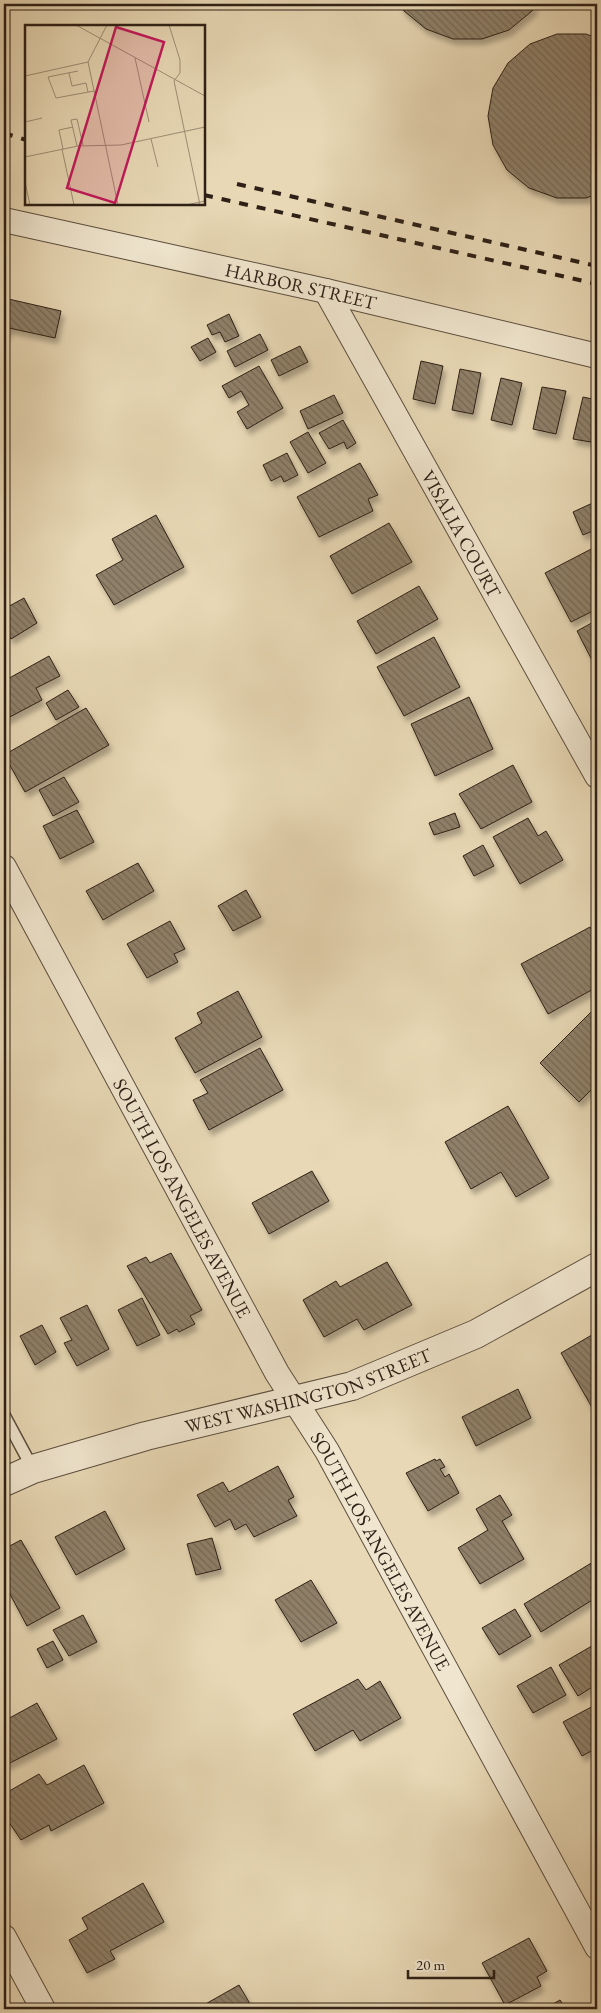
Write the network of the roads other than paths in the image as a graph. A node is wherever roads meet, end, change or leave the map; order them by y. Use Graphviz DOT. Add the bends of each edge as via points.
graph roads {
  1 [pos="4,220"];
  2 [pos="326,291"];
  3 [pos="597,356"];
  4 [pos="597,776"];
  5 [pos="4,867"];
  6 [pos="597,1267"];
  7 [pos="294,1399"];
  8 [pos="4,1415"];
  9 [pos="33,1470"];
  10 [pos="4,1482"];
  11 [pos="4,1937"];
  12 [pos="597,1947"];
  13 [pos="43,2009"];
  1 -- 2 [label="street, HARBOR STREET"];
  2 -- 3 [label="street, HARBOR STREET"];
  2 -- 4 [label="street, VISALIA COURT"];
  5 -- 7 [label="street, SOUTH LOS ANGELES AVENUE"];
  6 -- 7 [label="street, WEST WASHINGTON STREET" via="476,1334 352,1386"];
  7 -- 9 [label="street, WEST WASHINGTON STREET" via="146,1436"];
  7 -- 12 [label="street, SOUTH LOS ANGELES AVENUE" via="327,1451"];
  8 -- 9 [label="lane"];
  9 -- 10 [label="street, WEST WASHINGTON STREET"];
  11 -- 13 [label="street"];
}
